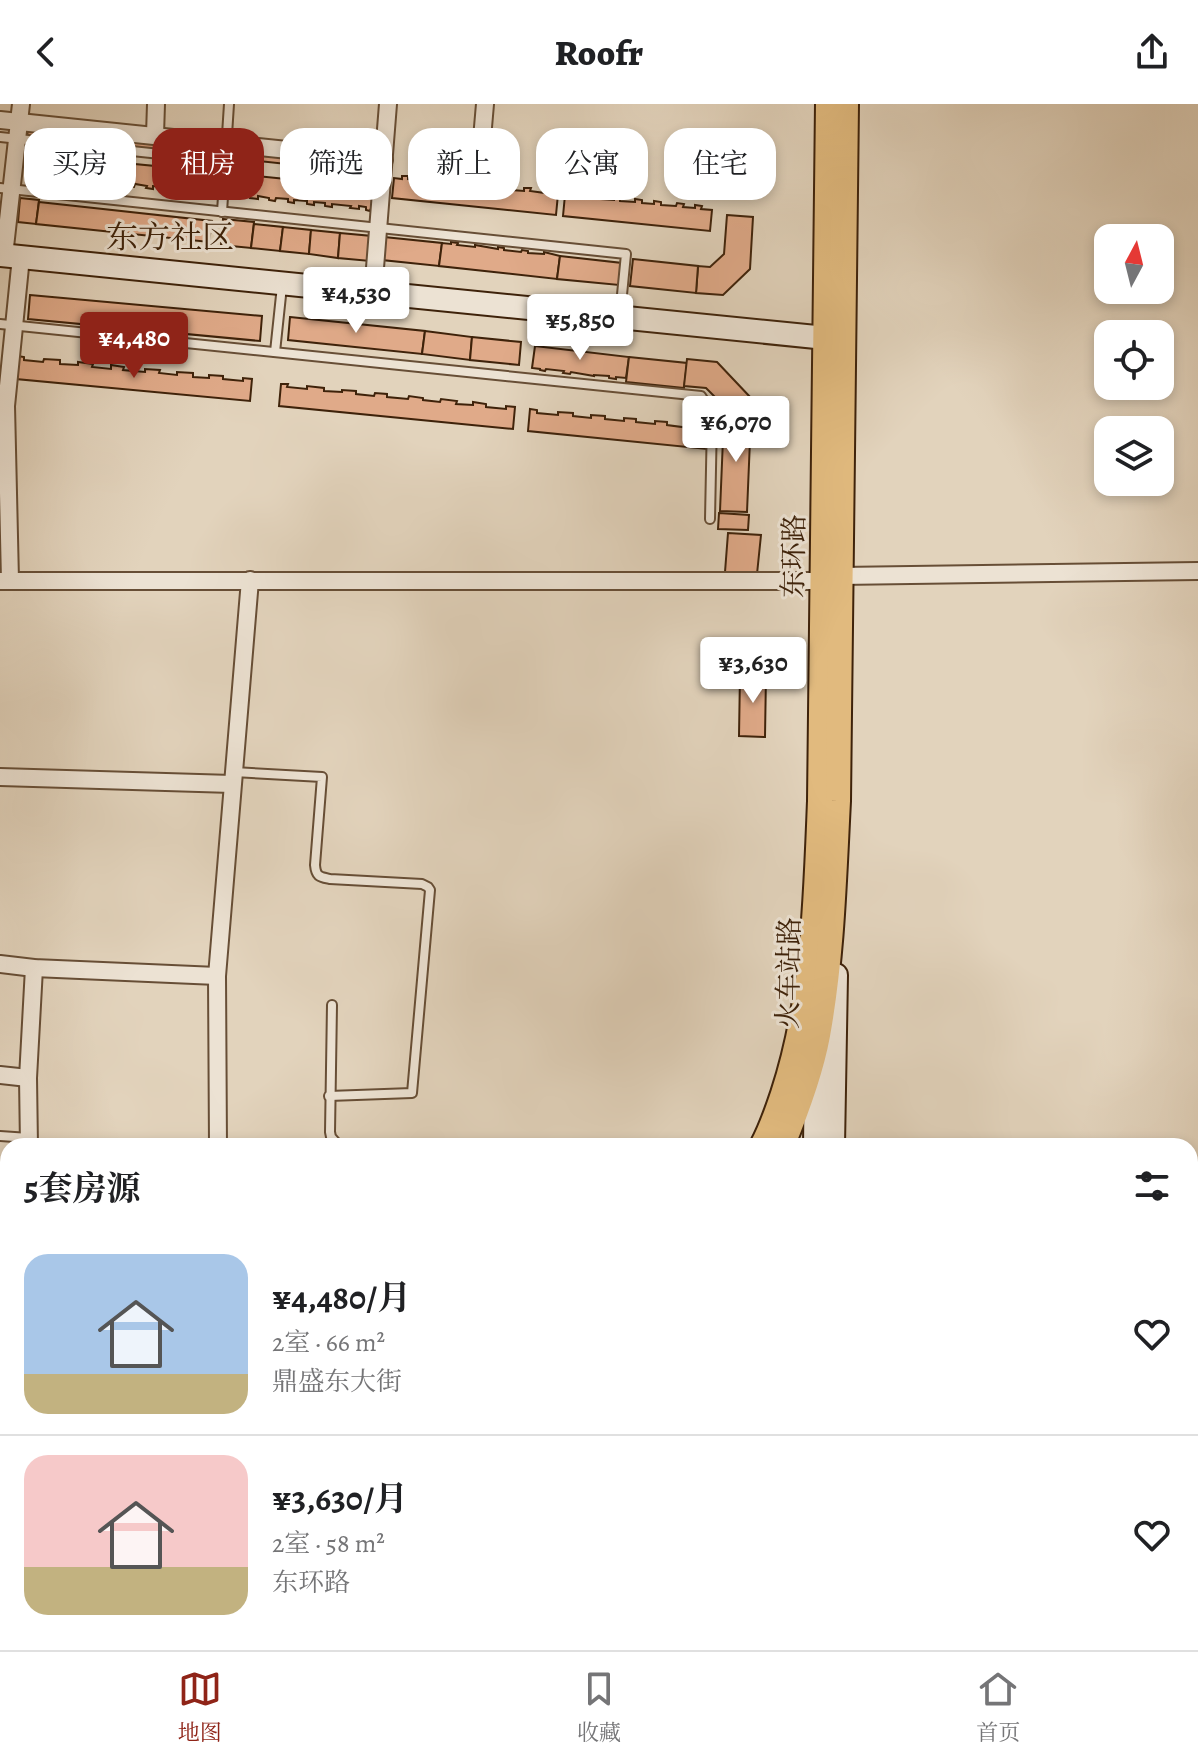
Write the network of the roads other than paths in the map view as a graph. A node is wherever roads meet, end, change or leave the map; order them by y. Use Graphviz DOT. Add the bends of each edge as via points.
graph roads {
  1 [pos="21,104"];
  2 [pos="156,104"];
  3 [pos="229,104"];
  4 [pos="388,104"];
  5 [pos="485,104"];
  6 [pos="828,104"];
  7 [pos="846,104"];
  8 [pos="0,120"];
  9 [pos="19,121"];
  10 [pos="155,128"];
  11 [pos="228,128"];
  12 [pos="386,128"];
  13 [pos="483,128"];
  14 [pos="152,135"];
  15 [pos="0,137"];
  16 [pos="17,139"];
  17 [pos="152,153"];
  18 [pos="6,189"];
  19 [pos="223,200"];
  20 [pos="381,200"];
  21 [pos="222,212"];
  22 [pos="379,228"];
  23 [pos="8,256"];
  24 [pos="282,284"];
  25 [pos="373,293"];
  26 [pos="619,317"];
  27 [pos="7,325"];
  28 [pos="826,338"];
  29 [pos="275,352"];
  30 [pos="710,519"];
  31 [pos="1198,571"];
  32 [pos="832,578"];
  33 [pos="5,580"];
  34 [pos="250,580"];
  35 [pos="0,777"];
  36 [pos="232,778"];
  37 [pos="829,801"];
  38 [pos="0,964"];
  39 [pos="34,968"];
  40 [pos="217,976"];
  41 [pos="332,1005"];
  42 [pos="817,1040"];
  43 [pos="0,1075"];
  44 [pos="28,1078"];
  45 [pos="329,1096"];
  46 [pos="29,1138"];
  47 [pos="218,1138"];
  48 [pos="332,1138"];
  49 [pos="765,1138"];
  50 [pos="785,1138"];
  51 [pos="815,1138"];
  52 [pos="833,1138"];
  1 -- 9 [label="street"];
  2 -- 10 [label="street"];
  3 -- 11 [label="lane"];
  4 -- 12 [label="street"];
  5 -- 13 [label="street"];
  6 -- 28 [label="main road, 东环路"];
  7 -- 32 [label="main road, 东环路"];
  8 -- 9 [label="street"];
  9 -- 14 [label="street"];
  9 -- 16 [label="street"];
  15 -- 16 [label="lane"];
  16 -- 17 [label="lane"];
  16 -- 18 [label="street"];
  18 -- 21 [label="lane"];
  18 -- 23 [label="street"];
  19 -- 21 [label="lane"];
  20 -- 22 [label="street"];
  21 -- 22 [label="lane"];
  22 -- 25 [label="street"];
  22 -- 26 [label="lane" via="626,254"];
  23 -- 24 [label="main road"];
  23 -- 27 [label="street"];
  24 -- 25 [label="main road"];
  24 -- 29 [label="lane"];
  25 -- 26 [label="main road"];
  26 -- 28 [label="main road"];
  27 -- 29 [label="lane"];
  27 -- 33 [label="street"];
  28 -- 32 [label="main road, 东环路"];
  29 -- 30 [label="lane" via="701,396 712,419"];
  31 -- 32 [label="street"];
  32 -- 34 [label="street"];
  32 -- 37 [label="main road, 东环路"];
  33 -- 34 [label="street"];
  34 -- 36 [label="street"];
  35 -- 36 [label="street"];
  36 -- 40 [label="street"];
  36 -- 45 [label="lane" via="322,777 317,875 422,884 430,890 412,1093"];
  37 -- 42 [label="main road, 东环路" via="833,902"];
  37 -- 49 [label="main road, 东环路" via="800,1032"];
  37 -- 52 [label="main road, 火车站路"];
  38 -- 39 [label="street"];
  39 -- 40 [label="street"];
  39 -- 44 [label="street"];
  40 -- 47 [label="street"];
  41 -- 45 [label="lane"];
  42 -- 50 [label="main road, 东环路"];
  42 -- 51 [label="main road, 火车站路"];
  43 -- 44 [label="street"];
  44 -- 46 [label="street"];
  45 -- 48 [label="lane"];
}
